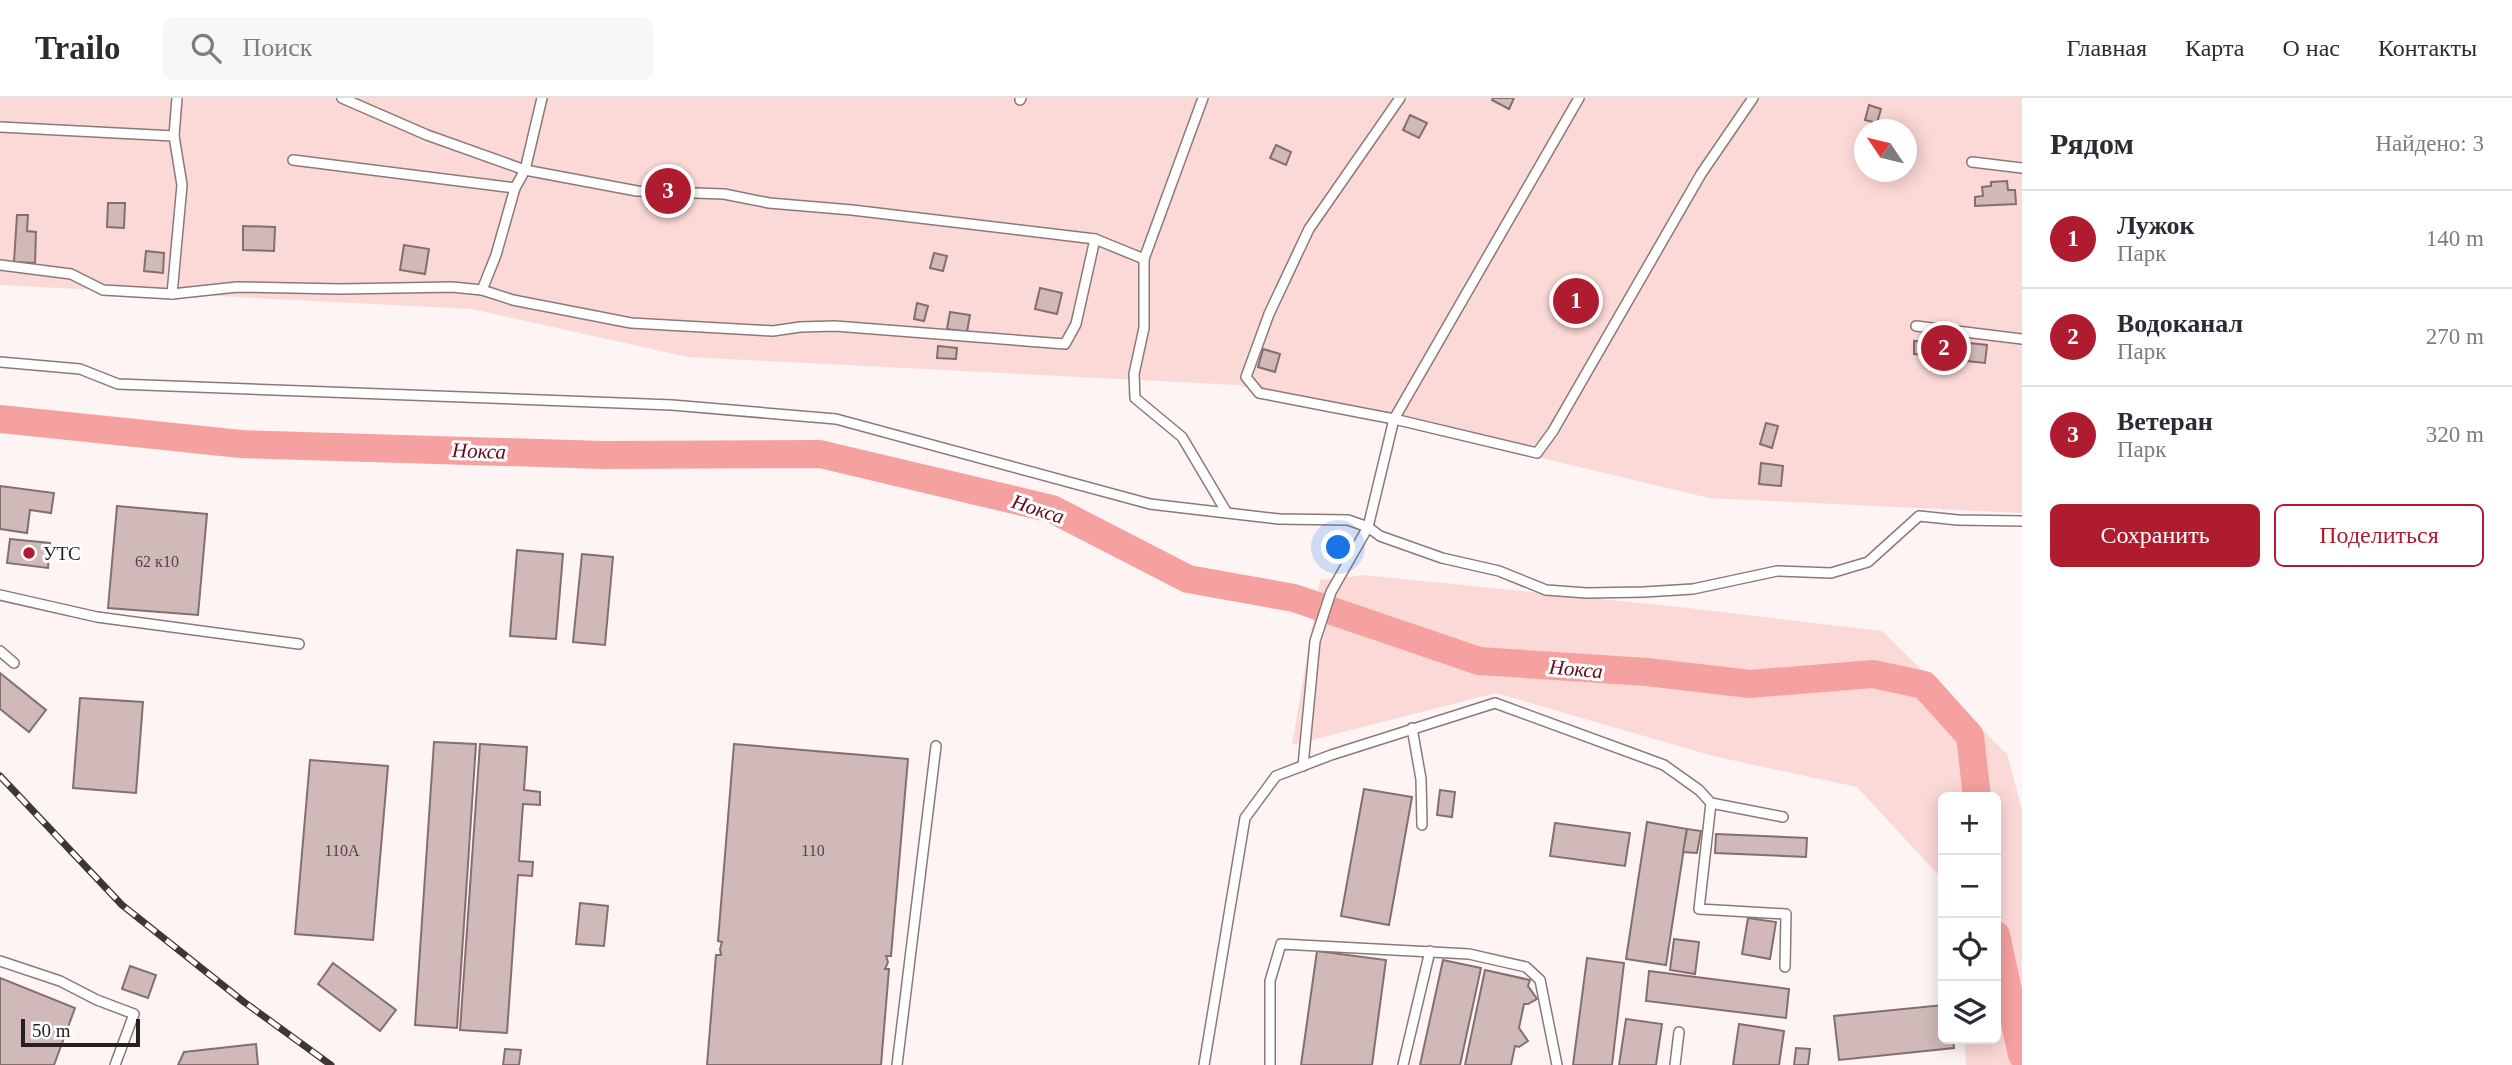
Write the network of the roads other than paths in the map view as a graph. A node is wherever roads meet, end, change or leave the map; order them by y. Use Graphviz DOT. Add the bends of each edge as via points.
graph roads {
  1 [pos="177,98"];
  2 [pos="342,98"];
  3 [pos="542,98"];
  4 [pos="1203,98"];
  5 [pos="1400,98"];
  6 [pos="1579,98"];
  7 [pos="1753,98"];
  8 [pos="0,127"];
  9 [pos="173,136"];
  10 [pos="293,160"];
  11 [pos="1972,162"];
  12 [pos="2022,168"];
  13 [pos="525,170"];
  14 [pos="515,188"];
  15 [pos="1095,239"];
  16 [pos="1144,259"];
  17 [pos="0,265"];
  18 [pos="482,290"];
  19 [pos="172,294"];
  20 [pos="1916,326"];
  21 [pos="2022,340"];
  22 [pos="0,362"];
  23 [pos="1394,419"];
  24 [pos="1227,513"];
  25 [pos="2022,521"];
  26 [pos="1368,527"];
  27 [pos="0,595"];
  28 [pos="299,644"];
  29 [pos="0,652"];
  30 [pos="14,663"];
  31 [pos="1412,728"];
  32 [pos="936,746"];
  33 [pos="1303,765"];
  34 [pos="1711,803"];
  35 [pos="1783,817"];
  36 [pos="1422,825"];
  37 [pos="1430,951"];
  38 [pos="0,961"];
  39 [pos="1785,967"];
  40 [pos="1679,1032"];
  41 [pos="115,1065"];
  42 [pos="897,1065"];
  43 [pos="1204,1065"];
  44 [pos="1270,1065"];
  45 [pos="1403,1065"];
  46 [pos="1557,1065"];
  47 [pos="1675,1065"];
  1 -- 9 [label="lane"];
  2 -- 13 [label="lane"];
  3 -- 13 [label="lane"];
  4 -- 16 [label="lane"];
  5 -- 23 [label="lane" via="1309,229 1269,314 1246,377 1259,393"];
  6 -- 23 [label="lane"];
  7 -- 23 [label="lane" via="1701,174 1537,453"];
  8 -- 9 [label="lane"];
  9 -- 19 [label="lane" via="182,185"];
  10 -- 14 [label="lane"];
  11 -- 12 [label="lane"];
  13 -- 14 [label="lane"];
  13 -- 15 [label="lane" via="636,191 724,194 769,203"];
  14 -- 18 [label="lane"];
  15 -- 16 [label="lane"];
  15 -- 18 [label="lane" via="1076,324 1065,344 835,326 773,331 631,323"];
  16 -- 24 [label="lane" via="1144,328 1134,374 1135,398 1182,437"];
  17 -- 19 [label="lane" via="71,274 103,290"];
  18 -- 19 [label="lane" via="237,286"];
  20 -- 21 [label="lane"];
  22 -- 24 [label="lane" via="80,369 118,384 673,405 836,419 1150,504"];
  23 -- 26 [label="lane"];
  24 -- 26 [label="lane" via="1348,520"];
  25 -- 26 [label="lane" via="1919,516 1868,562 1831,573 1777,571 1693,589 1587,593 1546,590 1499,571 1442,558 1380,536"];
  26 -- 33 [label="lane" via="1331,592 1315,641"];
  27 -- 28 [label="lane" via="97,617"];
  29 -- 30 [label="lane"];
  31 -- 33 [label="lane"];
  31 -- 34 [label="lane" via="1495,704 1664,765"];
  31 -- 36 [label="lane" via="1421,779"];
  32 -- 42 [label="lane"];
  33 -- 43 [label="lane" via="1276,776 1245,818"];
  34 -- 35 [label="lane"];
  34 -- 39 [label="lane" via="1699,909 1786,914"];
  37 -- 44 [label="lane" via="1281,944 1270,981"];
  37 -- 45 [label="lane"];
  37 -- 46 [label="lane" via="1526,967 1539,980"];
  38 -- 41 [label="lane" via="134,1014"];
  40 -- 47 [label="lane"];
}
